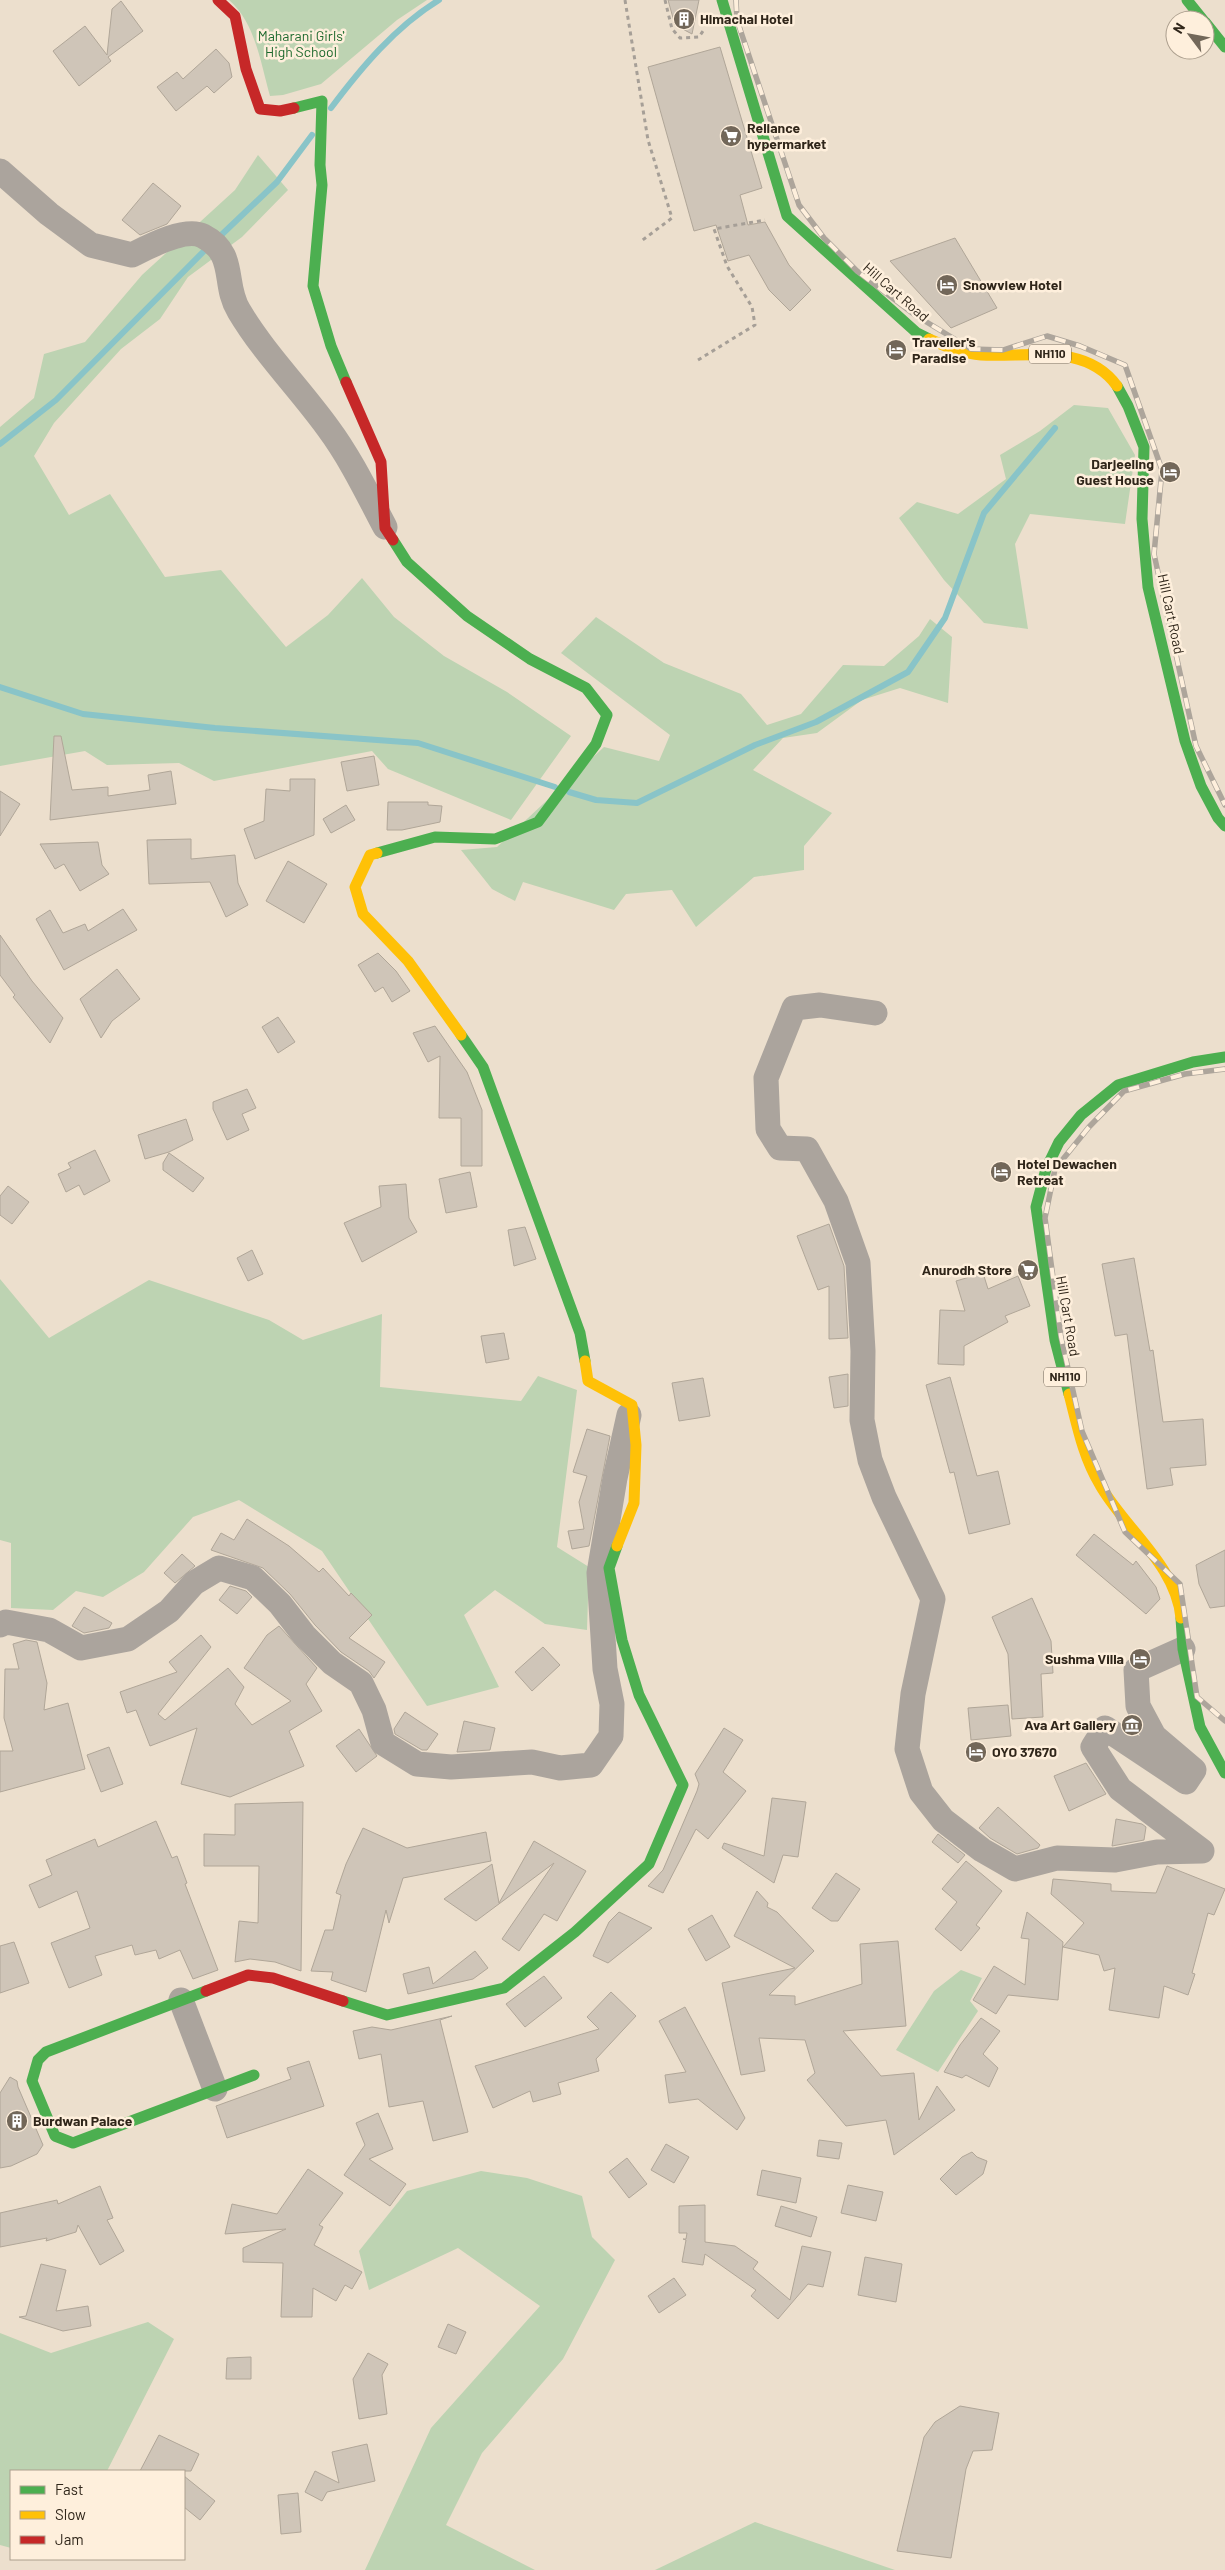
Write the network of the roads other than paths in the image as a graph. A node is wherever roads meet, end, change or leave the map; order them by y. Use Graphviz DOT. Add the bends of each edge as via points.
graph roads {
  1 [pos="218,0"];
  2 [pos="722,0"];
  3 [pos="1187,0"];
  4 [pos="1195,10"];
  5 [pos="1215,35"];
  6 [pos="1225,47"];
  7 [pos="0,171"];
  8 [pos="385,528"];
  9 [pos="1225,826"];
  10 [pos="875,1013"];
  11 [pos="1225,1057"];
  12 [pos="632,1405"];
  13 [pos="0,1625"];
  14 [pos="1183,1649"];
  15 [pos="1225,1773"];
  16 [pos="180,2000"];
  17 [pos="254,2075"];
  18 [pos="215,2089"];
  1 -- 8 [label="main road" via="235,16 246,68 260,109 280,111 322,101 322,185 313,286 331,346 381,462"];
  2 -- 9 [label="main road, Hill Cart Road / NH110" via="788,216 917,333 947,347 979,355 1060,354 1092,365 1116,384 1144,447 1142,519 1148,587 1184,741 1201,786"];
  3 -- 4 [label="main road"];
  5 -- 6 [label="main road"];
  7 -- 8 [label="street" via="91,245 132,256 170,237 211,241 229,271 236,307 255,339 328,429 356,472"];
  8 -- 12 [label="main road" via="406,562 467,616 530,659 586,688 607,715 596,744 538,822 495,839 435,837 370,855 355,887 363,914 408,960 482,1068 580,1333 588,1381"];
  10 -- 14 [label="street" via="820,1005 794,1008 766,1078 768,1129 780,1148 807,1149 836,1201 858,1263 863,1351 862,1420 870,1460 884,1497 933,1599 913,1694 907,1750 921,1792 943,1820 982,1850 1015,1869 1057,1858 1115,1860 1158,1852 1202,1851 1120,1789 1093,1747 1105,1728 1186,1782 1194,1770 1154,1736 1138,1706 1136,1670"];
  11 -- 14 [label="main road, Hill Cart Road / NH110" via="1193,1062 1118,1085 1082,1115 1059,1142 1046,1169 1036,1207 1055,1340 1085,1455 1100,1486 1170,1580 1180,1612"];
  12 -- 13 [label="street" via="615,1478 599,1573 605,1669 612,1704 611,1736 591,1765 560,1768 532,1762 451,1767 417,1764 383,1743 374,1710 361,1682 332,1662 253,1578 219,1568 194,1583 169,1612 128,1639 81,1648 49,1630 6,1622"];
  12 -- 16 [label="main road" via="636,1445 634,1503 609,1568 622,1640 639,1695 682,1785 649,1864 575,1932 504,1988 387,2015 273,1978 248,1975"];
  14 -- 15 [label="main road, Hill Cart Road / NH110" via="1200,1727"];
  16 -- 18 [label="street"];
  16 -- 18 [label="main road" via="46,2052 38,2060 32,2080 55,2136 73,2144"];
  17 -- 18 [label="main road"];
}
